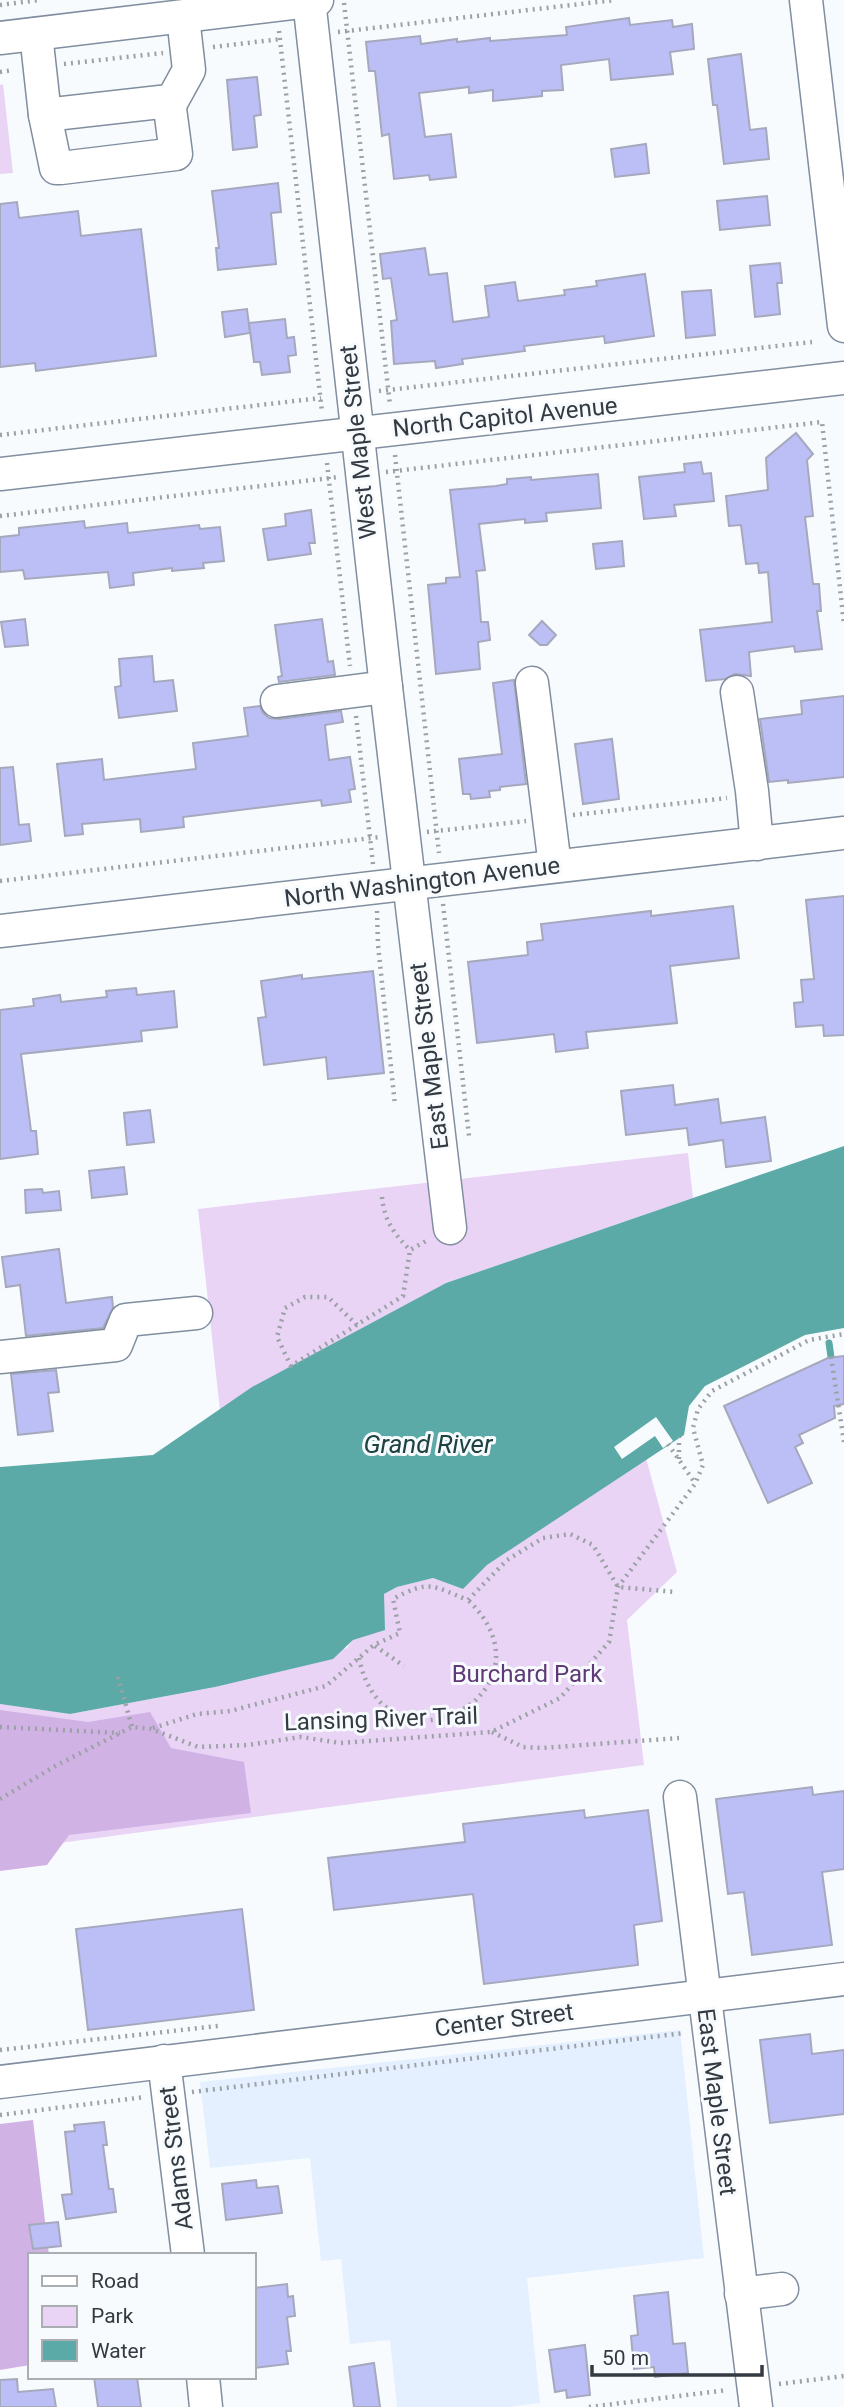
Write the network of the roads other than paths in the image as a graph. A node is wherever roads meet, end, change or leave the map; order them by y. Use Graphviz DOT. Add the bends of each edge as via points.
graph roads {
  1 [pos="309,0"];
  2 [pos="317,0"];
  3 [pos="806,0"];
  4 [pos="183,17"];
  5 [pos="36,34"];
  6 [pos="0,38"];
  7 [pos="169,101"];
  8 [pos="45,116"];
  9 [pos="844,326"];
  10 [pos="844,378"];
  11 [pos="357,433"];
  12 [pos="0,474"];
  13 [pos="532,683"];
  14 [pos="386,687"];
  15 [pos="737,692"];
  16 [pos="277,701"];
  17 [pos="844,833"];
  18 [pos="757,844"];
  19 [pos="555,866"];
  20 [pos="409,883"];
  21 [pos="0,931"];
  22 [pos="450,1228"];
  23 [pos="197,1313"];
  24 [pos="0,1357"];
  25 [pos="680,1797"];
  26 [pos="844,1979"];
  27 [pos="703,1996"];
  28 [pos="164,2061"];
  29 [pos="0,2082"];
  30 [pos="188,2253"];
  31 [pos="782,2289"];
  32 [pos="741,2294"];
  33 [pos="202,2379"];
  34 [pos="754,2397"];
  35 [pos="206,2407"];
  1 -- 2 [label="street"];
  1 -- 4 [label="street"];
  1 -- 11 [label="street, West Maple Street"];
  3 -- 9 [label="street"];
  4 -- 5 [label="street"];
  4 -- 7 [label="street" via="189,70"];
  5 -- 6 [label="street"];
  5 -- 8 [label="street"];
  7 -- 8 [label="street"];
  7 -- 8 [label="street" via="176,154 61,169 56,168"];
  10 -- 11 [label="street, North Capitol Avenue"];
  11 -- 12 [label="street, North Capitol Avenue"];
  11 -- 14 [label="street, West Maple Street"];
  13 -- 19 [label="street"];
  14 -- 16 [label="street"];
  14 -- 20 [label="street, West Maple Street"];
  15 -- 18 [label="street"];
  17 -- 18 [label="street, North Washington Avenue"];
  18 -- 19 [label="street, North Washington Avenue"];
  19 -- 20 [label="street, North Washington Avenue"];
  20 -- 21 [label="street, North Washington Avenue"];
  20 -- 22 [label="street, East Maple Street"];
  23 -- 24 [label="street" via="126,1320 116,1345"];
  25 -- 27 [label="street, East Maple Street"];
  26 -- 27 [label="street, Center Street"];
  27 -- 28 [label="street, Center Street"];
  27 -- 32 [label="street, East Maple Street"];
  28 -- 29 [label="street, Center Street"];
  28 -- 30 [label="street, Adams Street"];
  31 -- 32 [label="street"];
  32 -- 34 [label="street, East Maple Street"];
  33 -- 35 [label="street"];
}
